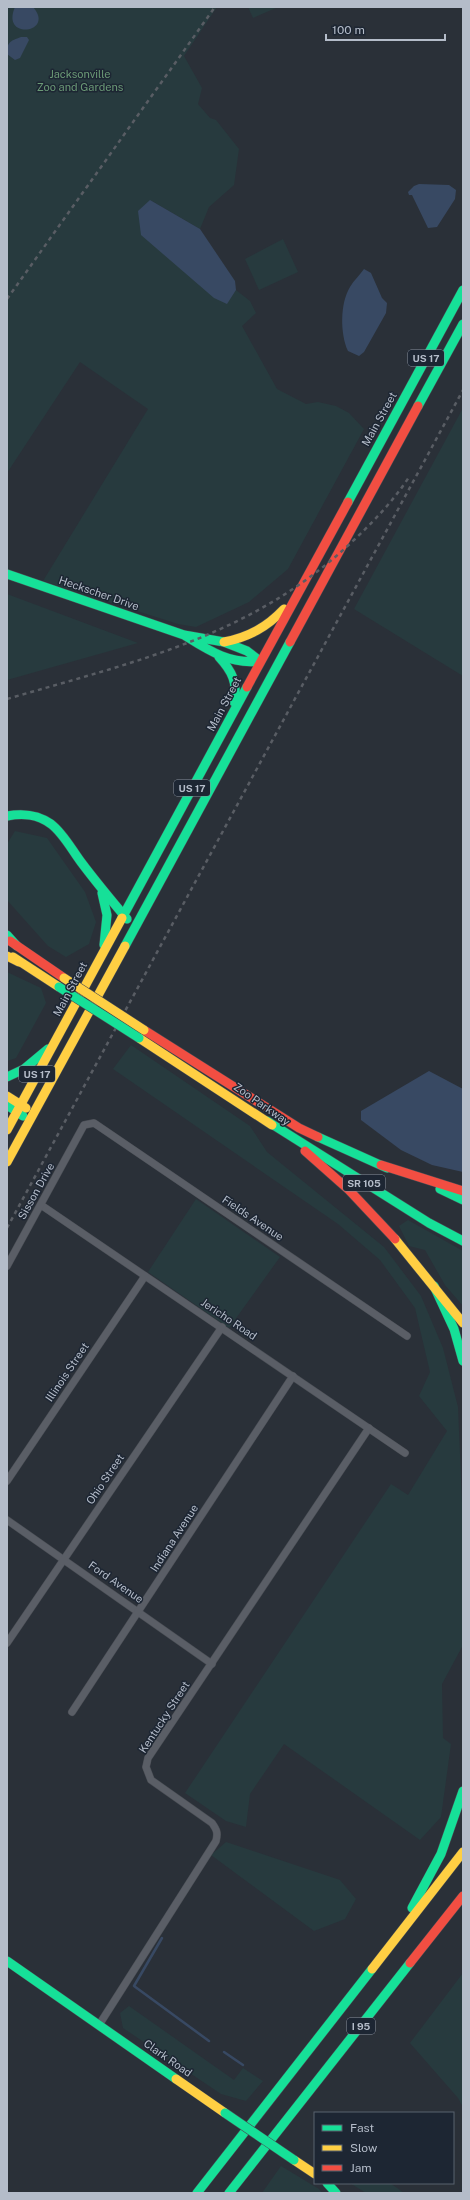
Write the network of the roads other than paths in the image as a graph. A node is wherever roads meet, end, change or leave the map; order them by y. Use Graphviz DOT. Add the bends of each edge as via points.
graph roads {
  1 [pos="463,290"];
  2 [pos="463,324"];
  3 [pos="390,425"];
  4 [pos="403,433"];
  5 [pos="7,574"];
  6 [pos="299,592"];
  7 [pos="184,635"];
  8 [pos="224,642"];
  9 [pos="287,646"];
  10 [pos="219,657"];
  11 [pos="260,661"];
  12 [pos="265,687"];
  13 [pos="228,722"];
  14 [pos="7,816"];
  15 [pos="101,889"];
  16 [pos="123,915"];
  17 [pos="134,927"];
  18 [pos="7,935"];
  19 [pos="7,938"];
  20 [pos="17,946"];
  21 [pos="7,952"];
  22 [pos="103,952"];
  23 [pos="7,956"];
  24 [pos="19,962"];
  25 [pos="141,1034"];
  26 [pos="54,1043"];
  27 [pos="7,1077"];
  28 [pos="7,1096"];
  29 [pos="7,1105"];
  30 [pos="19,1108"];
  31 [pos="32,1116"];
  32 [pos="267,1121"];
  33 [pos="84,1125"];
  34 [pos="7,1130"];
  35 [pos="7,1162"];
  36 [pos="381,1165"];
  37 [pos="463,1191"];
  38 [pos="463,1200"];
  39 [pos="41,1206"];
  40 [pos="463,1240"];
  41 [pos="7,1266"];
  42 [pos="145,1276"];
  43 [pos="434,1286"];
  44 [pos="463,1322"];
  45 [pos="222,1328"];
  46 [pos="407,1336"];
  47 [pos="463,1361"];
  48 [pos="293,1376"];
  49 [pos="369,1428"];
  50 [pos="405,1453"];
  51 [pos="7,1481"];
  52 [pos="7,1520"];
  53 [pos="64,1560"];
  54 [pos="138,1612"];
  55 [pos="7,1643"];
  56 [pos="212,1664"];
  57 [pos="72,1712"];
  58 [pos="463,1791"];
  59 [pos="463,1852"];
  60 [pos="463,1896"];
  61 [pos="391,1944"];
  62 [pos="7,1961"];
  63 [pos="99,2025"];
  64 [pos="258,2156"];
  65 [pos="314,2173"];
  66 [pos="328,2184"];
  67 [pos="329,2184"];
  68 [pos="197,2193"];
  69 [pos="229,2193"];
  70 [pos="239,2193"];
  71 [pos="336,2193"];
  72 [pos="343,2193"];
  1 -- 3 [label="main road, Main Street / US 17"];
  2 -- 4 [label="main road, US 17"];
  3 -- 4 [label="main road"];
  3 -- 6 [label="main road, Main Street / US 17"];
  4 -- 9 [label="main road, US 17"];
  5 -- 7 [label="main road, Heckscher Drive"];
  6 -- 8 [label="main road" via="269,625 241,639"];
  6 -- 11 [label="main road, Main Street / US 17"];
  7 -- 8 [label="main road, Heckscher Drive"];
  7 -- 10 [label="main road, Heckscher Drive"];
  8 -- 11 [label="main road, Heckscher Drive" via="247,651"];
  9 -- 11 [label="main road" via="276,655"];
  9 -- 12 [label="main road, US 17"];
  10 -- 11 [label="main road, Heckscher Drive" via="250,664"];
  10 -- 13 [label="main road" via="234,673 237,691"];
  11 -- 12 [label="main road"];
  11 -- 13 [label="main road, Main Street / US 17"];
  12 -- 17 [label="main road, US 17"];
  13 -- 16 [label="main road, Main Street / US 17"];
  14 -- 15 [label="main road" via="27,813 50,823 61,833"];
  15 -- 16 [label="main road"];
  15 -- 22 [label="main road" via="107,915"];
  16 -- 17 [label="main road"];
  16 -- 22 [label="main road, Main Street / US 17"];
  17 -- 31 [label="main road, US 17"];
  18 -- 20 [label="main road"];
  19 -- 20 [label="main road, Zoo Parkway / SR 105"];
  20 -- 25 [label="main road, Zoo Parkway / SR 105, bridge"];
  21 -- 24 [label="main road, Zoo Parkway / SR 105"];
  22 -- 26 [label="main road, Main Street / US 17"];
  23 -- 24 [label="main road"];
  24 -- 25 [label="main road, Zoo Parkway / SR 105, bridge"];
  25 -- 32 [label="main road, Zoo Parkway / SR 105"];
  25 -- 36 [label="main road, Zoo Parkway / SR 105" via="281,1117 325,1141"];
  26 -- 27 [label="main road" via="24,1069"];
  26 -- 30 [label="main road, Main Street / US 17"];
  28 -- 30 [label="main road"];
  29 -- 30 [label="main road"];
  30 -- 31 [label="main road"];
  30 -- 34 [label="main road, Main Street / US 17"];
  31 -- 35 [label="main road, US 17"];
  32 -- 40 [label="main road, SR 105" via="429,1223"];
  32 -- 43 [label="main road, Zoo Parkway" via="320,1163 366,1206 413,1258"];
  33 -- 39 [label="street, Sisson Drive"];
  33 -- 46 [label="street, Fields Avenue" via="94,1123"];
  36 -- 37 [label="main road, SR 105"];
  36 -- 38 [label="main road, Zoo Parkway"];
  39 -- 41 [label="street, Sisson Drive"];
  39 -- 42 [label="street, Jericho Road"];
  42 -- 45 [label="street, Jericho Road"];
  42 -- 51 [label="street, Illinois Street"];
  43 -- 44 [label="main road, Zoo Parkway"];
  43 -- 47 [label="main road" via="454,1329"];
  45 -- 48 [label="street, Jericho Road"];
  45 -- 53 [label="street, Ohio Street"];
  48 -- 49 [label="street, Jericho Road"];
  48 -- 54 [label="street, Indiana Avenue"];
  49 -- 50 [label="street, Jericho Road"];
  49 -- 56 [label="street, Kentucky Street"];
  52 -- 53 [label="street, Ford Avenue"];
  53 -- 54 [label="street, Ford Avenue"];
  53 -- 55 [label="street, Ohio Street"];
  54 -- 56 [label="street, Ford Avenue"];
  54 -- 57 [label="street, Indiana Avenue"];
  56 -- 63 [label="street, Kentucky Street" via="148,1758 146,1767 152,1780 212,1823 217,1830 216,1841"];
  58 -- 61 [label="main road" via="441,1854"];
  59 -- 61 [label="main road, I 95"];
  60 -- 64 [label="main road, I 95"];
  61 -- 68 [label="main road, I 95"];
  62 -- 63 [label="main road, Clark Road"];
  63 -- 65 [label="main road, Clark Road, bridge"];
  64 -- 69 [label="main road, I 95"];
  64 -- 70 [label="main road"];
  66 -- 71 [label="main road"];
  67 -- 72 [label="main road"];
}
